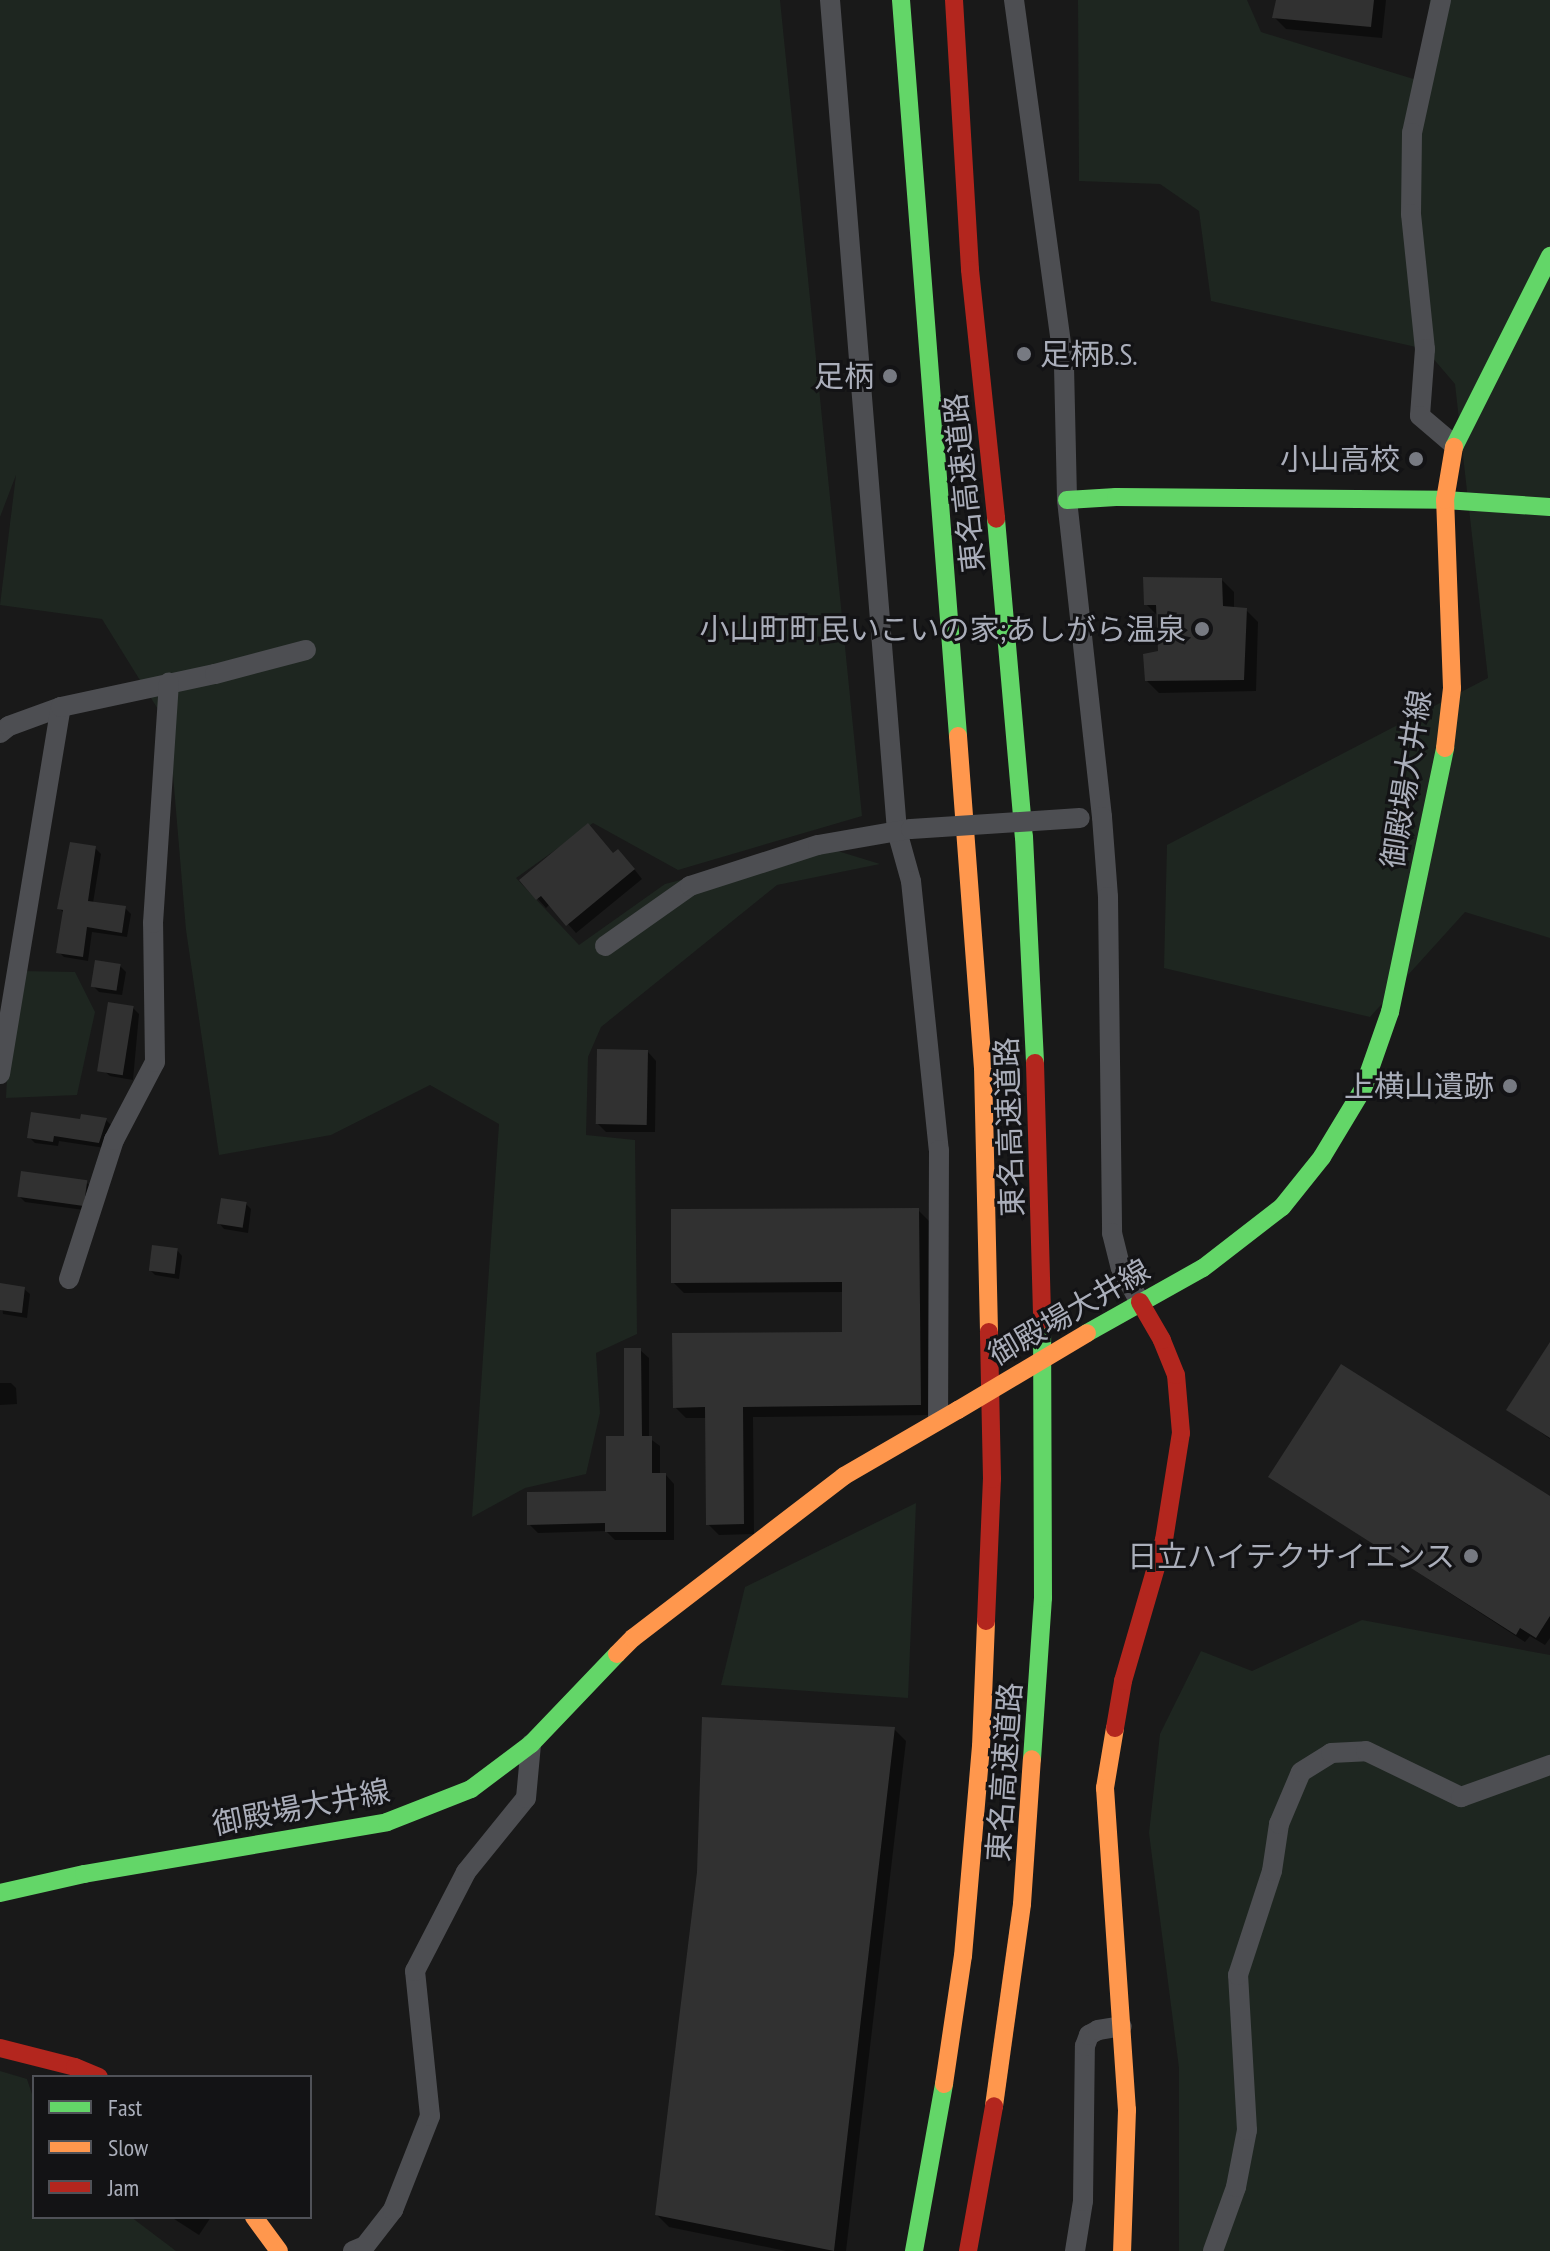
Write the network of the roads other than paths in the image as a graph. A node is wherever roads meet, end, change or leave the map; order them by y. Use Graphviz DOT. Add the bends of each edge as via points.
graph roads {
  1 [pos="830,0"];
  2 [pos="901,0"];
  3 [pos="954,0"];
  4 [pos="1014,0"];
  5 [pos="1441,0"];
  6 [pos="1550,256"];
  7 [pos="1454,445"];
  8 [pos="1067,500"];
  9 [pos="1445,500"];
  10 [pos="1550,507"];
  11 [pos="306,650"];
  12 [pos="169,683"];
  13 [pos="61,707"];
  14 [pos="0,733"];
  15 [pos="1102,817"];
  16 [pos="904,830"];
  17 [pos="605,946"];
  18 [pos="0,1074"];
  19 [pos="69,1279"];
  20 [pos="1140,1302"];
  21 [pos="938,1420"];
  22 [pos="531,1744"];
  23 [pos="1550,1765"];
  24 [pos="0,1893"];
  25 [pos="1122,2026"];
  26 [pos="0,2048"];
  27 [pos="94,2075"];
  28 [pos="255,2219"];
  29 [pos="279,2251"];
  30 [pos="353,2251"];
  31 [pos="914,2251"];
  32 [pos="968,2251"];
  33 [pos="1075,2251"];
  34 [pos="1122,2251"];
  35 [pos="1213,2251"];
  1 -- 16 [label="street"];
  2 -- 31 [label="main road, 東名高速道路" via="983,1067 992,1479 981,1747 963,1956"];
  3 -- 32 [label="main road, 東名高速道路" via="970,270 1024,837 1045,1442 1041,1629 1022,1904 1006,2035"];
  4 -- 8 [label="street" via="1064,366"];
  5 -- 7 [label="street" via="1412,133 1411,214 1425,349 1420,416"];
  6 -- 7 [label="main road, 御殿場大井線"];
  7 -- 9 [label="main road, 御殿場大井線"];
  8 -- 9 [label="main road"];
  8 -- 15 [label="street"];
  9 -- 10 [label="main road"];
  9 -- 20 [label="main road, 御殿場大井線" via="1452,688 1442,770 1390,1012 1363,1089 1322,1157 1282,1207 1203,1268"];
  11 -- 12 [label="street"];
  12 -- 13 [label="street"];
  12 -- 19 [label="street" via="153,923 155,1062 114,1140"];
  13 -- 14 [label="street"];
  13 -- 18 [label="street"];
  15 -- 16 [label="street, bridge"];
  15 -- 20 [label="street" via="1108,897 1112,1233 1121,1268"];
  16 -- 17 [label="street" via="818,845 690,886"];
  16 -- 21 [label="street" via="939,1150"];
  20 -- 21 [label="main road, 御殿場大井線, bridge"];
  20 -- 25 [label="main road" via="1176,1375 1181,1433 1164,1540 1123,1681 1105,1788"];
  21 -- 22 [label="main road, 御殿場大井線" via="844,1476 633,1638"];
  22 -- 24 [label="main road, 御殿場大井線" via="471,1789 387,1822"];
  22 -- 30 [label="street" via="526,1798 466,1872 415,1971 430,2116 393,2210 365,2246"];
  23 -- 35 [label="street" via="1461,1797 1366,1751 1331,1753 1301,1772 1279,1824 1272,1871 1238,1975 1247,2130 1236,2187"];
  25 -- 33 [label="street" via="1098,2030 1085,2046 1083,2201"];
  25 -- 34 [label="main road" via="1127,2110"];
  26 -- 27 [label="main road"];
  28 -- 29 [label="main road"];
}
